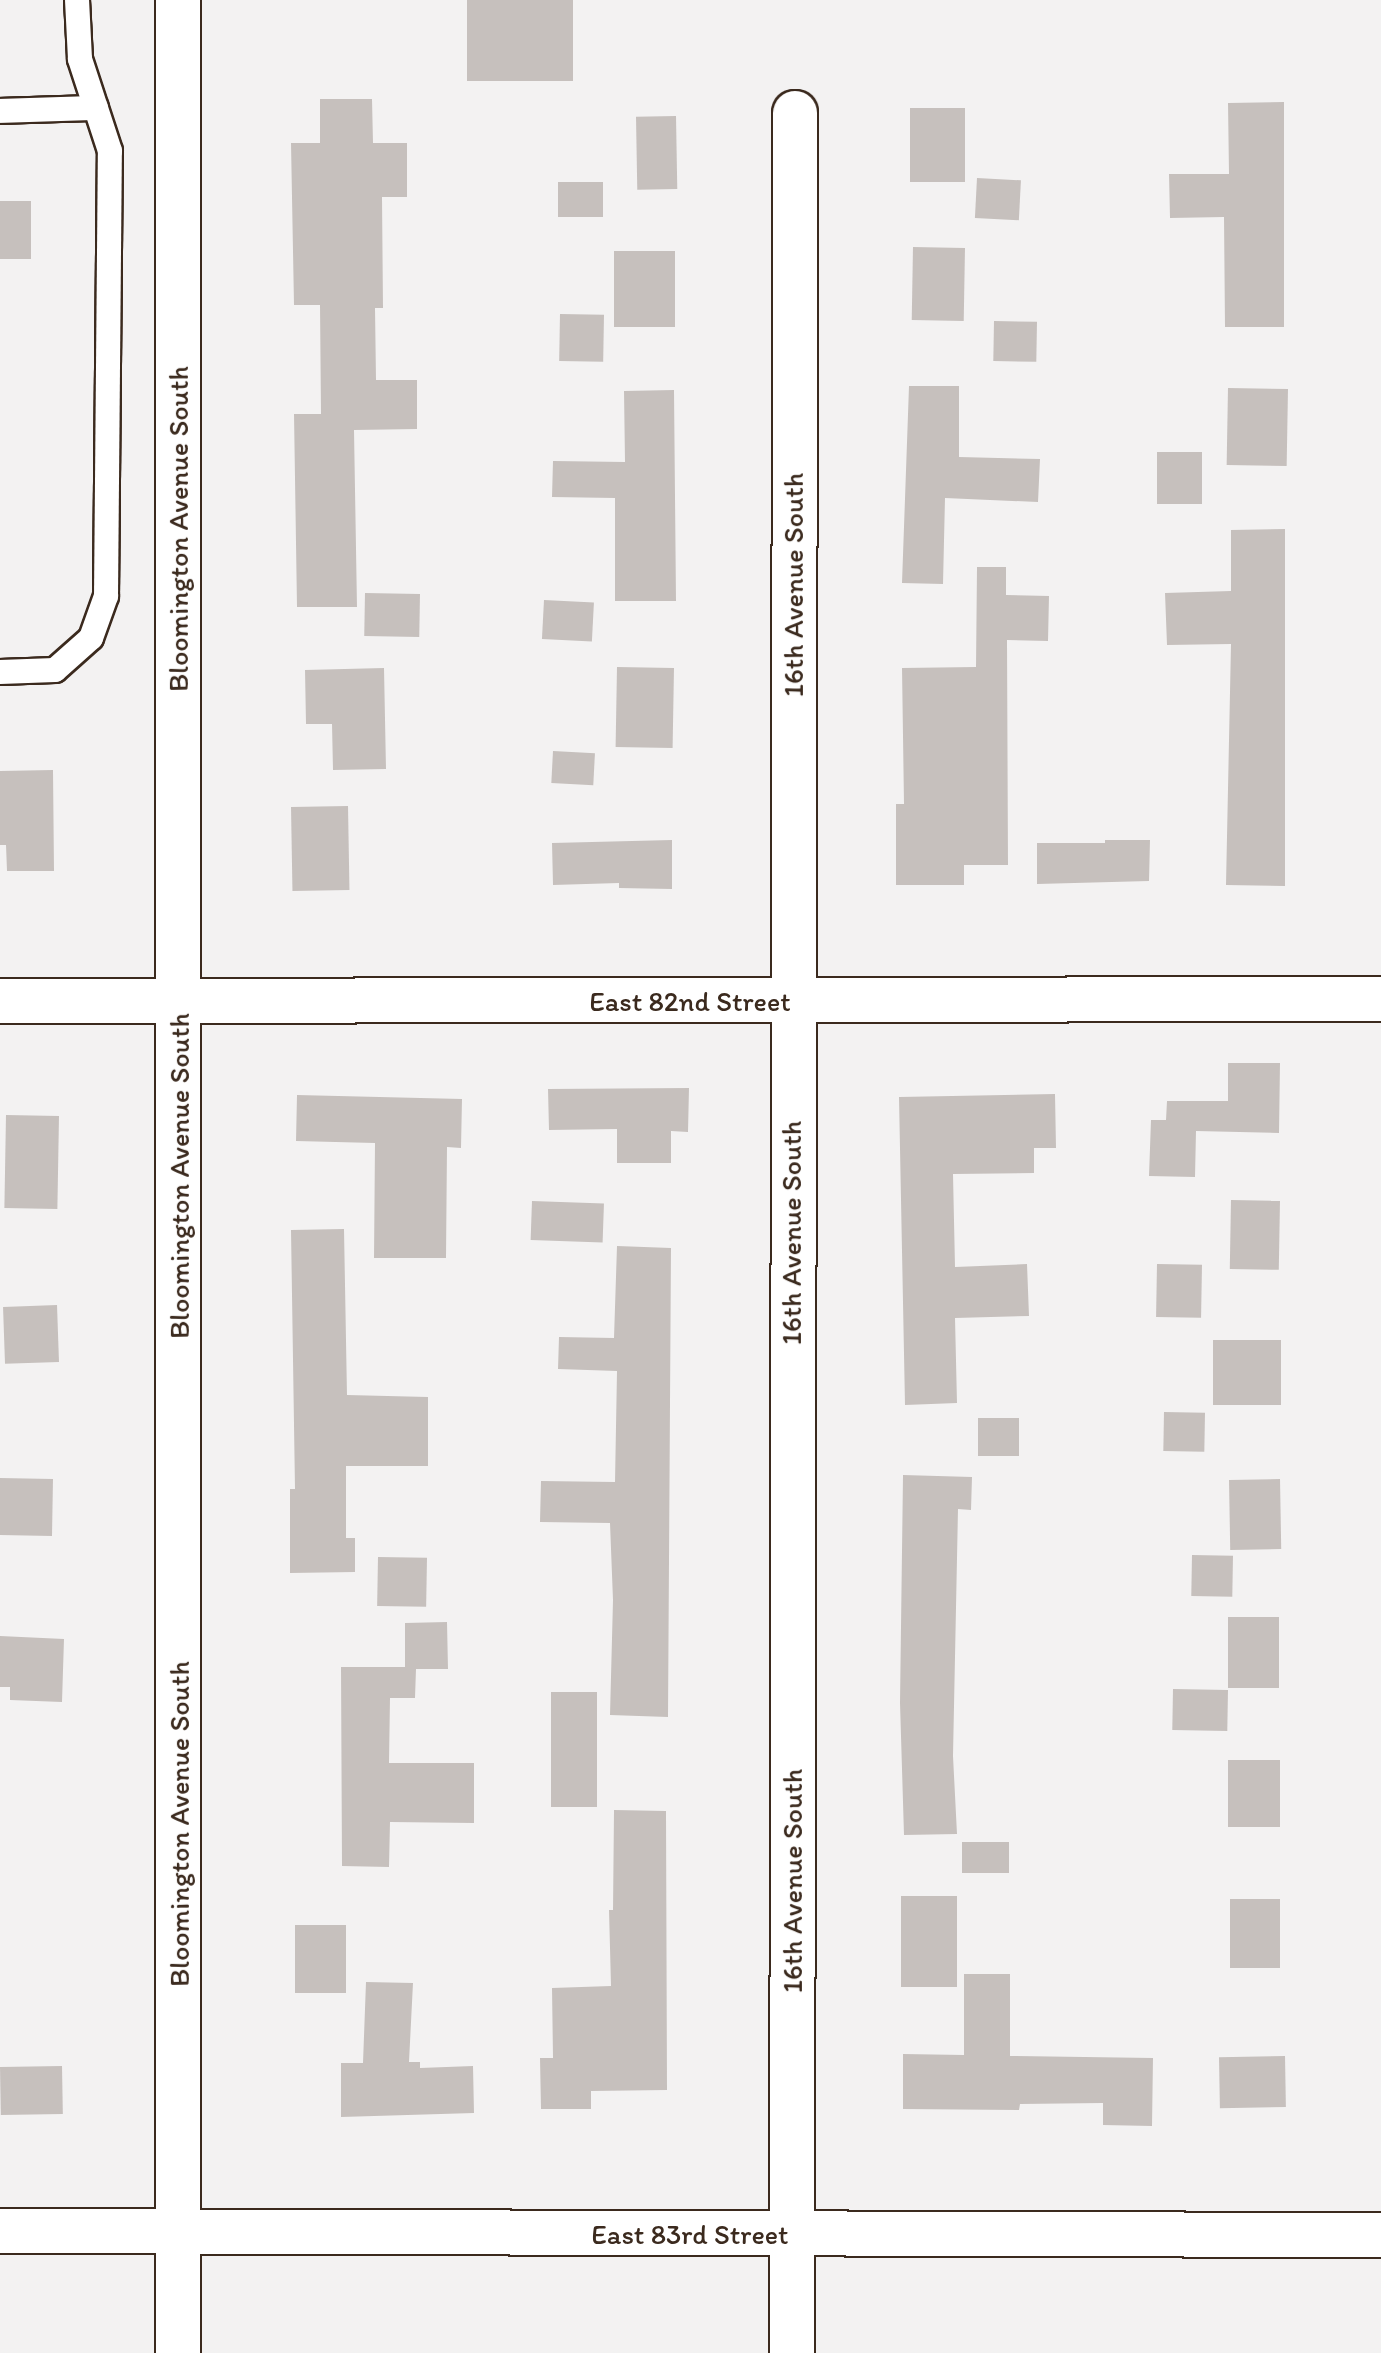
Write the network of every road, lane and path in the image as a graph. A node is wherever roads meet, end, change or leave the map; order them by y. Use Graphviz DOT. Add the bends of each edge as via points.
graph roads {
  1 [pos="77,0"];
  2 [pos="178,0"];
  3 [pos="96,108"];
  4 [pos="0,111"];
  5 [pos="795,113"];
  6 [pos="0,672"];
  7 [pos="179,999"];
  8 [pos="1381,999"];
  9 [pos="0,1001"];
  10 [pos="791,1002"];
  11 [pos="179,2229"];
  12 [pos="0,2231"];
  13 [pos="792,2235"];
  14 [pos="1381,2235"];
  15 [pos="178,2353"];
  16 [pos="792,2353"];
  1 -- 3 [label="lane" via="80,59"];
  2 -- 7 [label="street, Bloomington Avenue South"];
  3 -- 4 [label="lane"];
  3 -- 6 [label="lane" via="110,151 106,596 91,638 55,670"];
  5 -- 10 [label="street, 16th Avenue South"];
  7 -- 9 [label="street, East 82nd Street"];
  7 -- 10 [label="street, East 82nd Street"];
  7 -- 11 [label="street, Bloomington Avenue South"];
  8 -- 10 [label="street, East 82nd Street"];
  10 -- 13 [label="street, 16th Avenue South"];
  11 -- 12 [label="street, East 83rd Street"];
  11 -- 13 [label="street, East 83rd Street"];
  11 -- 15 [label="street, Bloomington Avenue South"];
  13 -- 14 [label="street, East 83rd Street"];
  13 -- 16 [label="street, 16th Avenue South"];
}
